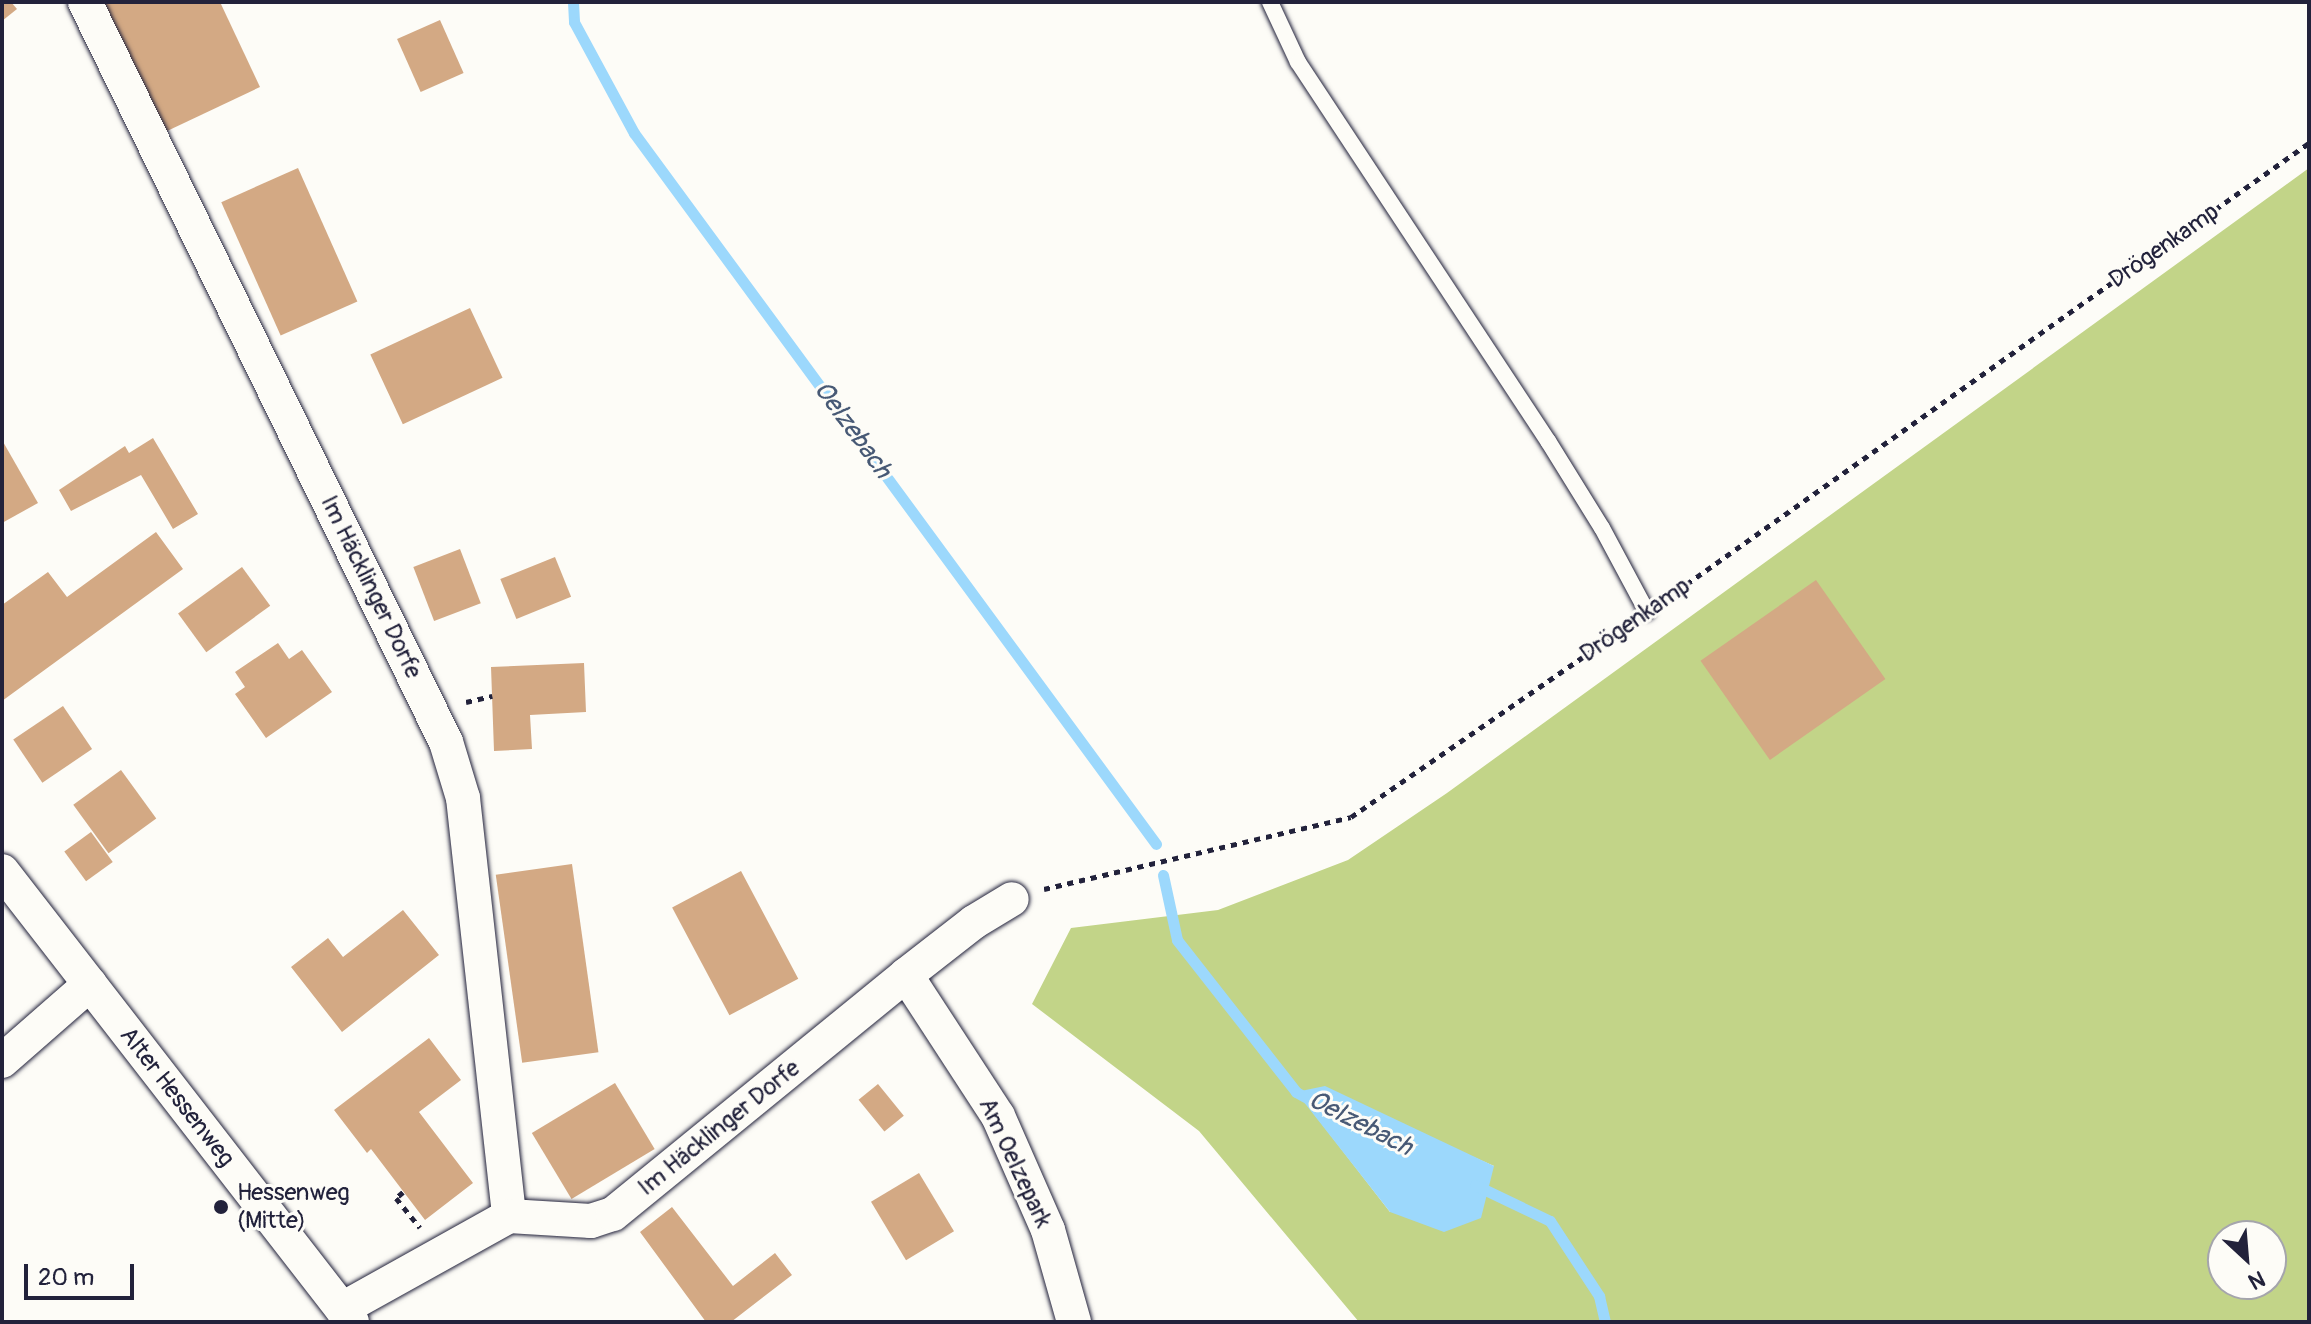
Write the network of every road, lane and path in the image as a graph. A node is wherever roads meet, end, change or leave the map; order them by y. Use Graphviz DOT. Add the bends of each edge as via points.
graph roads {
  1 [pos="85,2"];
  2 [pos="1270,2"];
  3 [pos="2309,143"];
  4 [pos="1647,612"];
  5 [pos="2,871"];
  6 [pos="1012,899"];
  7 [pos="906,975"];
  8 [pos="90,984"];
  9 [pos="2,1061"];
  10 [pos="403,1192"];
  11 [pos="509,1216"];
  12 [pos="441,1254"];
  13 [pos="347,1316"];
  14 [pos="1074,1322"];
  1 -- 11 [label="street, Im Häcklinger Dorfe" via="446,742 463,798"];
  2 -- 4 [label="lane" via="1298,62 1548,441"];
  3 -- 4 [label="path, Drögenkamp"];
  4 -- 6 [label="path, Drögenkamp" via="1351,817"];
  5 -- 8 [label="street, Alter Hessenweg"];
  6 -- 7 [label="street"];
  7 -- 11 [label="street, Im Häcklinger Dorfe" via="613,1214 591,1221"];
  7 -- 14 [label="street, Am Oelzepark" via="998,1116 1048,1230"];
  8 -- 9 [label="street"];
  8 -- 13 [label="street, Alter Hessenweg"];
  10 -- 12 [label="path" via="396,1198"];
  11 -- 12 [label="street"];
  12 -- 13 [label="street"];
}
